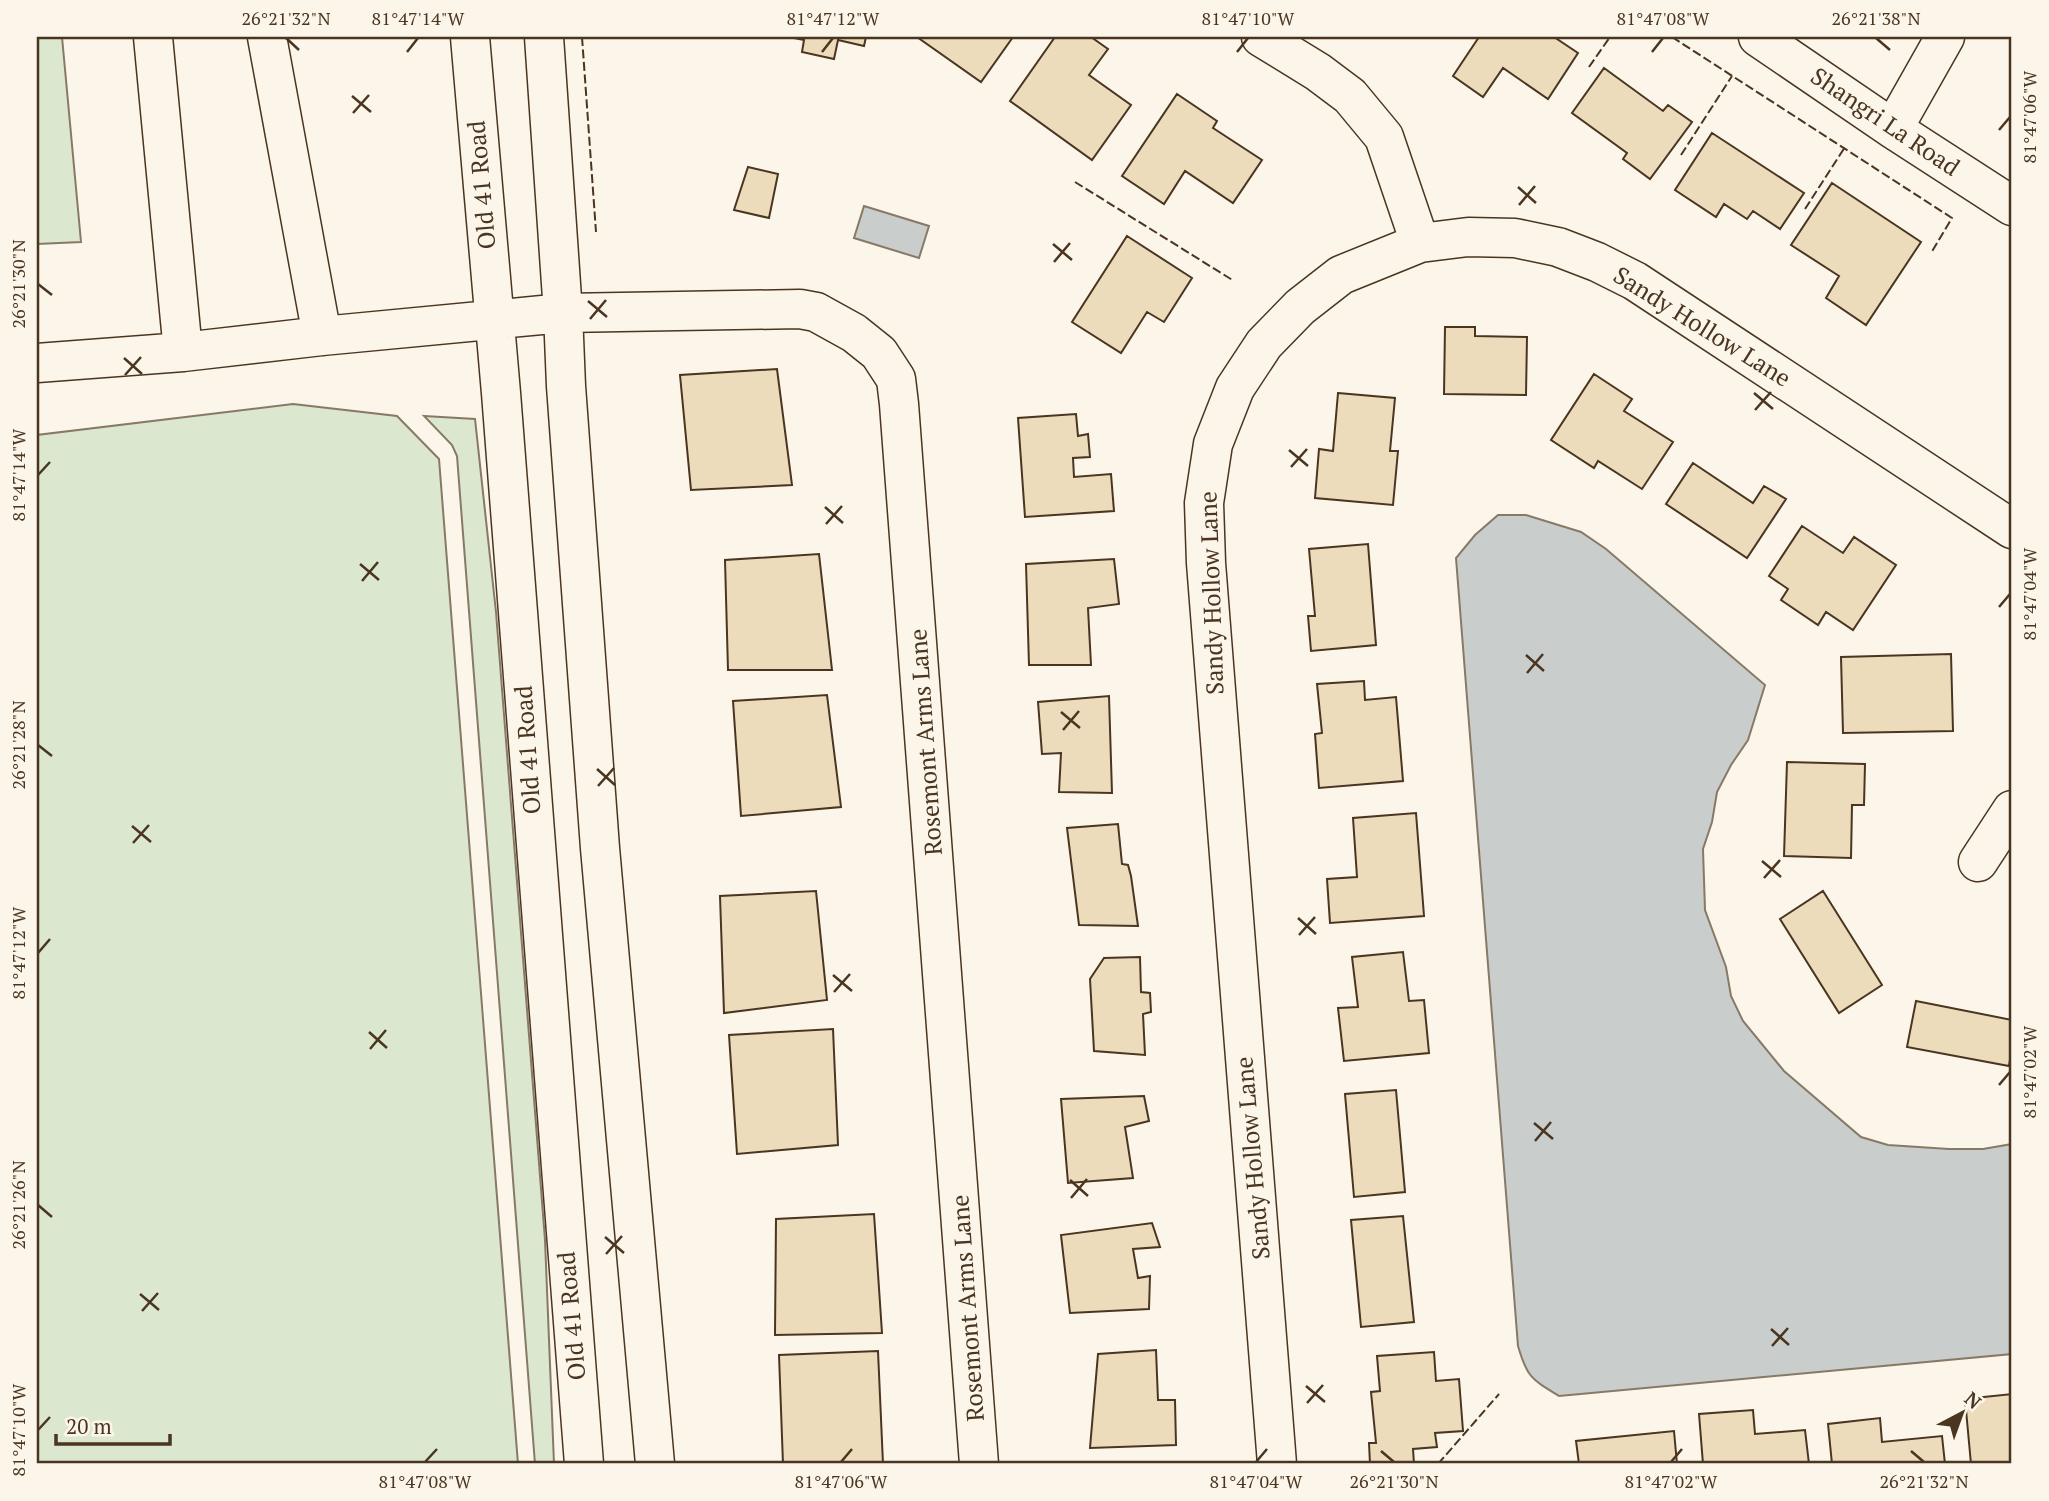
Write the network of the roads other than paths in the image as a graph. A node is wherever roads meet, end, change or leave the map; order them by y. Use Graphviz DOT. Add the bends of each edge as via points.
graph roads {
  1 [pos="153,37"];
  2 [pos="267,37"];
  3 [pos="470,37"];
  4 [pos="544,37"];
  5 [pos="1261,37"];
  6 [pos="1758,37"];
  7 [pos="1945,37"];
  8 [pos="1893,128"];
  9 [pos="2012,206"];
  10 [pos="1420,243"];
  11 [pos="563,313"];
  12 [pos="494,319"];
  13 [pos="322,336"];
  14 [pos="183,352"];
  15 [pos="37,363"];
  16 [pos="2012,529"];
  17 [pos="2012,810"];
  18 [pos="1979,862"];
  19 [pos="584,1464"];
  20 [pos="654,1464"];
  21 [pos="979,1464"];
  22 [pos="1277,1464"];
  1 -- 14 [label="street"];
  2 -- 13 [label="street"];
  3 -- 12 [label="street, Old 41 Road"];
  4 -- 11 [label="street"];
  5 -- 10 [label="street" via="1350,96 1384,137"];
  6 -- 8 [label="street, Shangri La Road"];
  7 -- 8 [label="street"];
  8 -- 9 [label="street, Shangri La Road"];
  10 -- 16 [label="street, Sandy Hollow Lane" via="1515,238 1597,262 1635,281"];
  10 -- 22 [label="street, Sandy Hollow Lane" via="1341,275 1300,307 1264,344 1235,388 1217,433 1204,503"];
  11 -- 12 [label="street, Rosemont Arms Lane"];
  11 -- 20 [label="street" via="600,848"];
  11 -- 21 [label="street, Rosemont Arms Lane" via="816,312 855,332 879,353 896,379"];
  12 -- 13 [label="street, Rosemont Arms Lane"];
  12 -- 19 [label="street, Old 41 Road"];
  13 -- 14 [label="street, Rosemont Arms Lane"];
  14 -- 15 [label="street, Rosemont Arms Lane"];
  17 -- 18 [label="street"];
}
